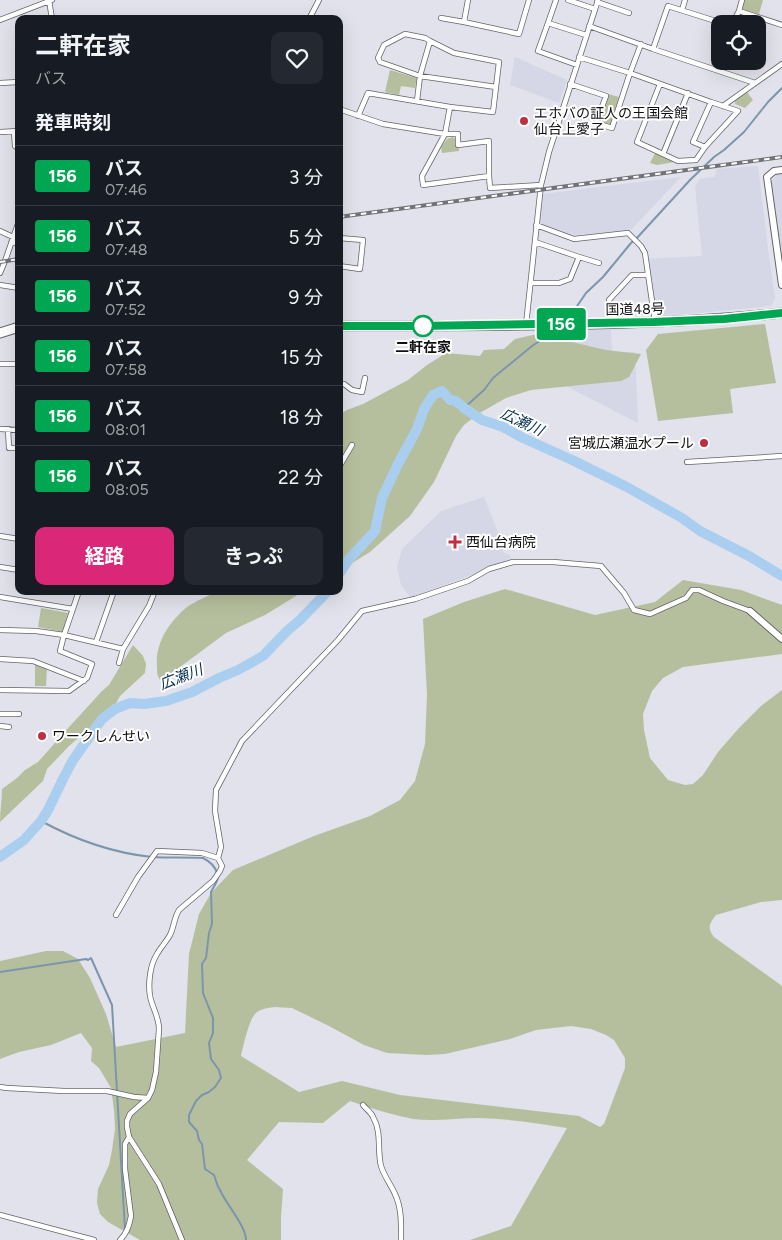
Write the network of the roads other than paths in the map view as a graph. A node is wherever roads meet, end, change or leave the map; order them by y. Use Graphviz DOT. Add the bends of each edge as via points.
graph roads {
  1 [pos="50,0"];
  2 [pos="319,0"];
  3 [pos="468,0"];
  4 [pos="529,0"];
  5 [pos="556,0"];
  6 [pos="568,0"];
  7 [pos="685,0"];
  8 [pos="742,0"];
  9 [pos="597,1"];
  10 [pos="595,9"];
  11 [pos="682,10"];
  12 [pos="739,11"];
  13 [pos="629,13"];
  14 [pos="52,15"];
  15 [pos="311,15"];
  16 [pos="737,15"];
  17 [pos="441,18"];
  18 [pos="711,19"];
  19 [pos="0,20"];
  20 [pos="464,22"];
  21 [pos="548,23"];
  22 [pos="782,25"];
  23 [pos="589,26"];
  24 [pos="586,35"];
  25 [pos="430,41"];
  26 [pos="641,44"];
  27 [pos="653,49"];
  28 [pos="579,57"];
  29 [pos="577,64"];
  30 [pos="782,64"];
  31 [pos="630,73"];
  32 [pos="420,76"];
  33 [pos="15,82"];
  34 [pos="755,83"];
  35 [pos="0,84"];
  36 [pos="570,84"];
  37 [pos="660,84"];
  38 [pos="496,87"];
  39 [pos="688,93"];
  40 [pos="416,101"];
  41 [pos="711,102"];
  42 [pos="723,106"];
  43 [pos="450,107"];
  44 [pos="343,110"];
  45 [pos="358,116"];
  46 [pos="0,132"];
  47 [pos="15,132"];
  48 [pos="445,134"];
  49 [pos="705,147"];
  50 [pos="663,154"];
  51 [pos="782,170"];
  52 [pos="490,176"];
  53 [pos="541,185"];
  54 [pos="536,225"];
  55 [pos="0,231"];
  56 [pos="15,232"];
  57 [pos="13,237"];
  58 [pos="343,238"];
  59 [pos="15,242"];
  60 [pos="535,242"];
  61 [pos="11,243"];
  62 [pos="579,257"];
  63 [pos="599,263"];
  64 [pos="343,267"];
  65 [pos="0,273"];
  66 [pos="648,275"];
  67 [pos="531,283"];
  68 [pos="0,285"];
  69 [pos="782,285"];
  70 [pos="15,287"];
  71 [pos="782,313"];
  72 [pos="654,322"];
  73 [pos="609,323"];
  74 [pos="526,324"];
  75 [pos="343,326"];
  76 [pos="15,328"];
  77 [pos="0,333"];
  78 [pos="0,364"];
  79 [pos="15,364"];
  80 [pos="365,378"];
  81 [pos="343,384"];
  82 [pos="8,429"];
  83 [pos="0,430"];
  84 [pos="15,430"];
  85 [pos="352,445"];
  86 [pos="15,448"];
  87 [pos="782,456"];
  88 [pos="343,460"];
  89 [pos="688,462"];
  90 [pos="0,536"];
  91 [pos="15,538"];
  92 [pos="0,567"];
  93 [pos="15,569"];
  94 [pos="78,595"];
  95 [pos="113,595"];
  96 [pos="154,595"];
  97 [pos="0,597"];
  98 [pos="73,610"];
  99 [pos="750,611"];
  100 [pos="0,630"];
  101 [pos="64,635"];
  102 [pos="782,639"];
  103 [pos="96,642"];
  104 [pos="123,649"];
  105 [pos="0,660"];
  106 [pos="119,663"];
  107 [pos="84,681"];
  108 [pos="0,690"];
  109 [pos="0,714"];
  110 [pos="19,714"];
  111 [pos="0,726"];
  112 [pos="9,727"];
  113 [pos="218,858"];
  114 [pos="116,915"];
  115 [pos="0,1087"];
  116 [pos="148,1098"];
  117 [pos="363,1105"];
  118 [pos="129,1138"];
  119 [pos="0,1215"];
  120 [pos="94,1240"];
  121 [pos="120,1240"];
  122 [pos="182,1240"];
  123 [pos="401,1240"];
  1 -- 14 [label="street"];
  1 -- 19 [label="street"];
  2 -- 15 [label="street"];
  3 -- 20 [label="street"];
  4 -- 20 [label="street" via="519,34"];
  5 -- 21 [label="street"];
  6 -- 10 [label="street"];
  7 -- 11 [label="street"];
  8 -- 12 [label="street"];
  9 -- 10 [label="street"];
  9 -- 13 [label="street"];
  10 -- 23 [label="street"];
  11 -- 18 [label="street"];
  11 -- 27 [label="street" via="668,6"];
  12 -- 16 [label="street"];
  12 -- 22 [label="street"];
  17 -- 20 [label="street"];
  21 -- 24 [label="street"];
  21 -- 29 [label="street" via="538,52"];
  23 -- 24 [label="street"];
  23 -- 26 [label="street"];
  24 -- 28 [label="street"];
  25 -- 32 [label="street"];
  25 -- 32 [label="street" via="405,34 384,45 378,58 380,62"];
  25 -- 38 [label="street" via="454,53 499,62"];
  26 -- 27 [label="street"];
  26 -- 31 [label="street"];
  27 -- 34 [label="street"];
  28 -- 29 [label="street"];
  28 -- 31 [label="street"];
  29 -- 36 [label="street"];
  30 -- 34 [label="street"];
  31 -- 36 [label="street" via="612,128 596,123 606,96"];
  31 -- 37 [label="street"];
  32 -- 38 [label="street"];
  32 -- 40 [label="street"];
  33 -- 35 [label="street"];
  34 -- 42 [label="street"];
  36 -- 53 [label="street"];
  37 -- 39 [label="street"];
  37 -- 50 [label="street" via="636,142"];
  38 -- 43 [label="street" via="493,112"];
  39 -- 41 [label="street"];
  39 -- 50 [label="street"];
  40 -- 43 [label="street"];
  40 -- 45 [label="street" via="368,93"];
  41 -- 42 [label="street"];
  41 -- 49 [label="street" via="693,142"];
  42 -- 49 [label="street" via="738,111"];
  43 -- 48 [label="street"];
  44 -- 45 [label="street"];
  45 -- 48 [label="street" via="383,124"];
  46 -- 47 [label="street"];
  48 -- 52 [label="street" via="458,134 458,145 489,141"];
  48 -- 52 [label="street" via="422,176 423,185"];
  49 -- 50 [label="street" via="696,160 678,161"];
  51 -- 69 [label="street" via="774,171 768,177"];
  52 -- 53 [label="street" via="490,188"];
  53 -- 54 [label="street"];
  54 -- 60 [label="street"];
  54 -- 66 [label="street" via="574,239 628,233 645,252"];
  55 -- 57 [label="street"];
  56 -- 57 [label="street"];
  57 -- 61 [label="street"];
  58 -- 64 [label="street" via="363,240 360,269"];
  59 -- 61 [label="street"];
  60 -- 62 [label="street"];
  60 -- 67 [label="street"];
  61 -- 65 [label="street"];
  62 -- 63 [label="street"];
  62 -- 67 [label="street" via="570,279 559,283"];
  66 -- 72 [label="street"];
  66 -- 73 [label="street" via="632,275 609,300"];
  67 -- 74 [label="street"];
  68 -- 70 [label="street"];
  71 -- 72 [label="highway, 国道48号"];
  72 -- 73 [label="highway, 国道48号"];
  73 -- 74 [label="highway, 国道48号"];
  74 -- 75 [label="highway, 国道48号"];
  76 -- 77 [label="highway"];
  78 -- 79 [label="street"];
  80 -- 81 [label="street" via="362,392"];
  82 -- 83 [label="street"];
  82 -- 84 [label="street"];
  82 -- 86 [label="street" via="9,448"];
  85 -- 88 [label="street"];
  87 -- 89 [label="street"];
  90 -- 91 [label="street"];
  92 -- 93 [label="street"];
  94 -- 98 [label="street"];
  95 -- 103 [label="street"];
  96 -- 104 [label="street"];
  97 -- 98 [label="street"];
  98 -- 101 [label="street"];
  99 -- 102 [label="street"];
  99 -- 113 [label="street" via="692,590 686,598 650,614 634,610 601,566 513,562 415,599 362,611 242,741 216,790 215,811 221,847"];
  100 -- 101 [label="street"];
  101 -- 103 [label="street"];
  101 -- 107 [label="street" via="60,651 92,664"];
  103 -- 104 [label="street"];
  104 -- 106 [label="street"];
  105 -- 107 [label="street" via="33,661"];
  107 -- 108 [label="street" via="69,691"];
  109 -- 110 [label="street"];
  111 -- 112 [label="street"];
  113 -- 114 [label="street" via="202,853 157,851"];
  113 -- 116 [label="street" via="222,866 219,874 179,910 171,933 152,962 149,988 160,1036 154,1083"];
  115 -- 116 [label="street" via="107,1091"];
  116 -- 118 [label="street" via="128,1117"];
  117 -- 123 [label="street" via="378,1129 381,1164 401,1211"];
  118 -- 121 [label="street" via="125,1144 125,1169 130,1224"];
  118 -- 122 [label="street" via="154,1176"];
  119 -- 120 [label="street"];
}
